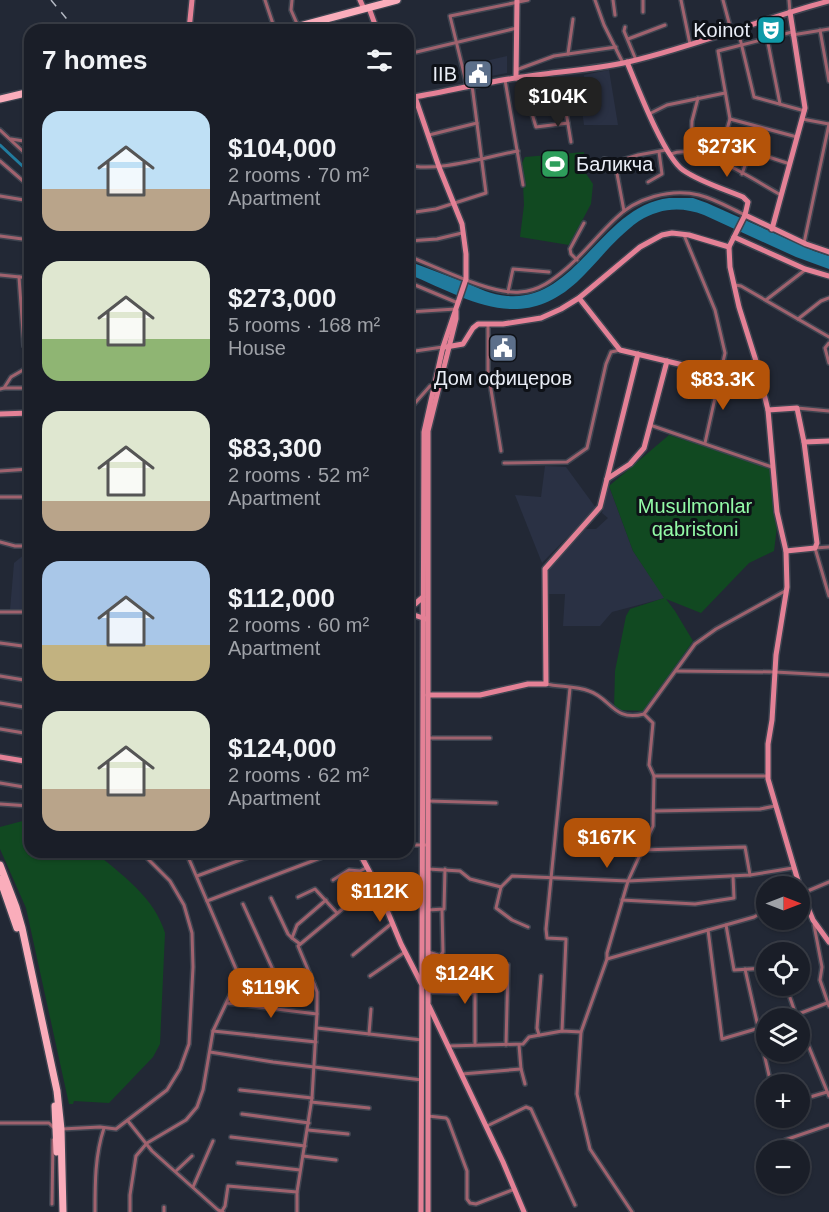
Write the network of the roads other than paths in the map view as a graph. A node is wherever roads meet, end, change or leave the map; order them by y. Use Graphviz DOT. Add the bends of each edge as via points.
graph roads {
  1 [pos="192,0"];
  2 [pos="266,0"];
  3 [pos="292,0"];
  4 [pos="360,0"];
  5 [pos="397,0"];
  6 [pos="517,0"];
  7 [pos="528,0"];
  8 [pos="595,0"];
  9 [pos="613,0"];
  10 [pos="643,0"];
  11 [pos="681,0"];
  12 [pos="723,0"];
  13 [pos="789,0"];
  14 [pos="829,1"];
  15 [pos="366,8"];
  16 [pos="643,12"];
  17 [pos="790,12"];
  18 [pos="615,15"];
  19 [pos="573,19"];
  20 [pos="190,24"];
  21 [pos="273,24"];
  22 [pos="297,24"];
  23 [pos="317,24"];
  24 [pos="374,24"];
  25 [pos="665,25"];
  26 [pos="625,27"];
  27 [pos="517,28"];
  28 [pos="829,29"];
  29 [pos="734,30"];
  30 [pos="820,30"];
  31 [pos="792,34"];
  32 [pos="767,38"];
  33 [pos="628,39"];
  34 [pos="457,42"];
  35 [pos="742,44"];
  36 [pos="690,45"];
  37 [pos="616,47"];
  38 [pos="414,53"];
  39 [pos="568,54"];
  40 [pos="636,60"];
  41 [pos="625,62"];
  42 [pos="516,70"];
  43 [pos="519,77"];
  44 [pos="505,80"];
  45 [pos="829,81"];
  46 [pos="470,86"];
  47 [pos="24,93"];
  48 [pos="725,93"];
  49 [pos="416,96"];
  50 [pos="698,98"];
  51 [pos="0,99"];
  52 [pos="780,104"];
  53 [pos="805,111"];
  54 [pos="532,112"];
  55 [pos="649,114"];
  56 [pos="730,119"];
  57 [pos="802,119"];
  58 [pos="477,123"];
  59 [pos="568,123"];
  60 [pos="829,124"];
  61 [pos="0,130"];
  62 [pos="428,135"];
  63 [pos="797,137"];
  64 [pos="10,139"];
  65 [pos="24,141"];
  66 [pos="572,142"];
  67 [pos="518,151"];
  68 [pos="24,152"];
  69 [pos="659,152"];
  70 [pos="669,152"];
  71 [pos="691,152"];
  72 [pos="481,158"];
  73 [pos="604,159"];
  74 [pos="0,161"];
  75 [pos="718,161"];
  76 [pos="615,162"];
  77 [pos="790,164"];
  78 [pos="414,166"];
  79 [pos="439,167"];
  80 [pos="742,174"];
  81 [pos="648,182"];
  82 [pos="24,183"];
  83 [pos="523,185"];
  84 [pos="781,195"];
  85 [pos="0,196"];
  86 [pos="24,200"];
  87 [pos="453,203"];
  88 [pos="624,211"];
  89 [pos="414,213"];
  90 [pos="744,216"];
  91 [pos="584,223"];
  92 [pos="772,229"];
  93 [pos="464,232"];
  94 [pos="684,235"];
  95 [pos="735,235"];
  96 [pos="0,236"];
  97 [pos="24,239"];
  98 [pos="414,240"];
  99 [pos="804,244"];
  100 [pos="729,247"];
  101 [pos="829,252"];
  102 [pos="414,258"];
  103 [pos="577,260"];
  104 [pos="805,269"];
  105 [pos="549,273"];
  106 [pos="0,275"];
  107 [pos="19,277"];
  108 [pos="24,277"];
  109 [pos="829,278"];
  110 [pos="466,280"];
  111 [pos="734,284"];
  112 [pos="414,285"];
  113 [pos="508,292"];
  114 [pos="579,298"];
  115 [pos="829,298"];
  116 [pos="766,300"];
  117 [pos="458,303"];
  118 [pos="414,311"];
  119 [pos="798,319"];
  120 [pos="488,324"];
  121 [pos="829,337"];
  122 [pos="829,343"];
  123 [pos="24,346"];
  124 [pos="446,347"];
  125 [pos="620,350"];
  126 [pos="414,351"];
  127 [pos="638,354"];
  128 [pos="667,361"];
  129 [pos="829,363"];
  130 [pos="24,369"];
  131 [pos="721,374"];
  132 [pos="761,381"];
  133 [pos="434,385"];
  134 [pos="24,388"];
  135 [pos="2,389"];
  136 [pos="414,404"];
  137 [pos="797,408"];
  138 [pos="768,410"];
  139 [pos="829,411"];
  140 [pos="24,413"];
  141 [pos="0,414"];
  142 [pos="650,425"];
  143 [pos="829,441"];
  144 [pos="804,442"];
  145 [pos="705,443"];
  146 [pos="501,452"];
  147 [pos="504,463"];
  148 [pos="772,467"];
  149 [pos="24,470"];
  150 [pos="0,471"];
  151 [pos="426,476"];
  152 [pos="607,479"];
  153 [pos="0,497"];
  154 [pos="24,498"];
  155 [pos="0,542"];
  156 [pos="24,546"];
  157 [pos="829,547"];
  158 [pos="815,548"];
  159 [pos="786,551"];
  160 [pos="786,591"];
  161 [pos="424,596"];
  162 [pos="829,597"];
  163 [pos="414,604"];
  164 [pos="0,612"];
  165 [pos="24,612"];
  166 [pos="414,615"];
  167 [pos="426,619"];
  168 [pos="0,643"];
  169 [pos="24,646"];
  170 [pos="676,670"];
  171 [pos="775,672"];
  172 [pos="829,675"];
  173 [pos="0,676"];
  174 [pos="24,680"];
  175 [pos="546,684"];
  176 [pos="570,688"];
  177 [pos="426,695"];
  178 [pos="0,703"];
  179 [pos="24,707"];
  180 [pos="644,714"];
  181 [pos="0,729"];
  182 [pos="24,733"];
  183 [pos="429,738"];
  184 [pos="490,738"];
  185 [pos="0,757"];
  186 [pos="24,761"];
  187 [pos="654,776"];
  188 [pos="768,776"];
  189 [pos="0,783"];
  190 [pos="24,787"];
  191 [pos="429,801"];
  192 [pos="496,803"];
  193 [pos="0,804"];
  194 [pos="24,806"];
  195 [pos="775,806"];
  196 [pos="654,811"];
  197 [pos="414,845"];
  198 [pos="426,845"];
  199 [pos="641,850"];
  200 [pos="147,858"];
  201 [pos="188,858"];
  202 [pos="246,858"];
  203 [pos="320,858"];
  204 [pos="362,858"];
  205 [pos="0,865"];
  206 [pos="367,868"];
  207 [pos="795,868"];
  208 [pos="428,869"];
  209 [pos="445,869"];
  210 [pos="750,875"];
  211 [pos="196,876"];
  212 [pos="734,876"];
  213 [pos="797,876"];
  214 [pos="551,877"];
  215 [pos="0,879"];
  216 [pos="333,880"];
  217 [pos="628,881"];
  218 [pos="375,882"];
  219 [pos="829,882"];
  220 [pos="501,887"];
  221 [pos="810,889"];
  222 [pos="298,897"];
  223 [pos="271,898"];
  224 [pos="326,900"];
  225 [pos="622,900"];
  226 [pos="207,901"];
  227 [pos="243,904"];
  228 [pos="428,910"];
  229 [pos="442,910"];
  230 [pos="337,913"];
  231 [pos="810,913"];
  232 [pos="756,916"];
  233 [pos="813,920"];
  234 [pos="393,923"];
  235 [pos="726,925"];
  236 [pos="528,927"];
  237 [pos="708,930"];
  238 [pos="292,938"];
  239 [pos="829,942"];
  240 [pos="300,944"];
  241 [pos="405,952"];
  242 [pos="428,952"];
  243 [pos="353,955"];
  244 [pos="440,956"];
  245 [pos="608,960"];
  246 [pos="756,968"];
  247 [pos="745,969"];
  248 [pos="541,975"];
  249 [pos="239,976"];
  250 [pos="370,976"];
  251 [pos="278,981"];
  252 [pos="314,984"];
  253 [pos="422,984"];
  254 [pos="428,992"];
  255 [pos="227,1003"];
  256 [pos="428,1004"];
  257 [pos="829,1004"];
  258 [pos="371,1009"];
  259 [pos="810,1011"];
  260 [pos="317,1014"];
  261 [pos="756,1020"];
  262 [pos="428,1023"];
  263 [pos="439,1024"];
  264 [pos="317,1028"];
  265 [pos="756,1030"];
  266 [pos="213,1031"];
  267 [pos="562,1031"];
  268 [pos="581,1032"];
  269 [pos="369,1034"];
  270 [pos="539,1035"];
  271 [pos="424,1041"];
  272 [pos="316,1042"];
  273 [pos="506,1045"];
  274 [pos="519,1045"];
  275 [pos="449,1046"];
  276 [pos="475,1046"];
  277 [pos="810,1050"];
  278 [pos="210,1052"];
  279 [pos="314,1066"];
  280 [pos="521,1069"];
  281 [pos="462,1074"];
  282 [pos="422,1080"];
  283 [pos="525,1084"];
  284 [pos="240,1090"];
  285 [pos="828,1094"];
  286 [pos="810,1098"];
  287 [pos="312,1100"];
  288 [pos="369,1108"];
  289 [pos="243,1114"];
  290 [pos="428,1116"];
  291 [pos="128,1121"];
  292 [pos="0,1123"];
  293 [pos="309,1123"];
  294 [pos="829,1125"];
  295 [pos="487,1126"];
  296 [pos="104,1128"];
  297 [pos="62,1129"];
  298 [pos="308,1130"];
  299 [pos="348,1134"];
  300 [pos="231,1137"];
  301 [pos="785,1140"];
  302 [pos="213,1141"];
  303 [pos="147,1143"];
  304 [pos="305,1146"];
  305 [pos="192,1156"];
  306 [pos="303,1156"];
  307 [pos="336,1160"];
  308 [pos="238,1162"];
  309 [pos="300,1170"];
  310 [pos="175,1172"];
  311 [pos="193,1187"];
  312 [pos="55,1188"];
  313 [pos="515,1189"];
  314 [pos="297,1192"];
  315 [pos="424,1193"];
  316 [pos="52,1204"];
  317 [pos="574,1204"];
  318 [pos="164,1207"];
  319 [pos="60,1212"];
  320 [pos="95,1212"];
  321 [pos="130,1212"];
  322 [pos="164,1212"];
  323 [pos="223,1212"];
  324 [pos="297,1212"];
  325 [pos="421,1212"];
  326 [pos="428,1212"];
  327 [pos="524,1212"];
  328 [pos="632,1212"];
  1 -- 20 [label="street"];
  2 -- 21 [label="street"];
  3 -- 22 [label="street"];
  4 -- 15 [label="street"];
  5 -- 15 [label="main road"];
  6 -- 7 [label="street"];
  6 -- 27 [label="street"];
  6 -- 34 [label="street" via="452,14"];
  8 -- 37 [label="street"];
  9 -- 18 [label="street"];
  10 -- 16 [label="street"];
  11 -- 36 [label="street"];
  12 -- 29 [label="street"];
  13 -- 17 [label="street"];
  14 -- 17 [label="street"];
  15 -- 23 [label="main road"];
  15 -- 24 [label="street"];
  17 -- 29 [label="street"];
  17 -- 31 [label="street"];
  19 -- 39 [label="street"];
  25 -- 33 [label="street"];
  26 -- 33 [label="street"];
  27 -- 34 [label="street"];
  27 -- 42 [label="street"];
  28 -- 30 [label="street"];
  29 -- 35 [label="street"];
  29 -- 36 [label="street"];
  30 -- 31 [label="street"];
  30 -- 45 [label="street"];
  31 -- 32 [label="street"];
  31 -- 53 [label="street"];
  32 -- 35 [label="street"];
  32 -- 52 [label="street"];
  33 -- 40 [label="street"];
  34 -- 38 [label="street"];
  34 -- 46 [label="street"];
  35 -- 48 [label="street" via="717,51"];
  35 -- 52 [label="street" via="754,97"];
  36 -- 40 [label="street"];
  37 -- 39 [label="street"];
  37 -- 41 [label="street"];
  39 -- 42 [label="street"];
  40 -- 41 [label="street"];
  41 -- 43 [label="street"];
  41 -- 55 [label="street"];
  42 -- 43 [label="street"];
  43 -- 44 [label="street"];
  43 -- 54 [label="street"];
  44 -- 46 [label="street"];
  44 -- 67 [label="street"];
  46 -- 49 [label="street"];
  46 -- 58 [label="street"];
  47 -- 51 [label="main road"];
  48 -- 50 [label="street"];
  48 -- 56 [label="street"];
  49 -- 62 [label="street"];
  50 -- 55 [label="street"];
  50 -- 71 [label="street"];
  52 -- 53 [label="street"];
  53 -- 57 [label="street"];
  54 -- 59 [label="street" via="536,127"];
  54 -- 59 [label="street" via="565,106"];
  55 -- 70 [label="street"];
  56 -- 63 [label="street"];
  56 -- 75 [label="street"];
  57 -- 60 [label="street"];
  57 -- 63 [label="street"];
  58 -- 62 [label="street"];
  58 -- 72 [label="street"];
  59 -- 66 [label="street"];
  60 -- 99 [label="street"];
  61 -- 64 [label="street"];
  62 -- 79 [label="street"];
  63 -- 77 [label="street"];
  64 -- 65 [label="street"];
  64 -- 68 [label="street"];
  67 -- 72 [label="street"];
  67 -- 83 [label="street"];
  69 -- 70 [label="street"];
  69 -- 76 [label="street"];
  69 -- 81 [label="street" via="662,174"];
  70 -- 71 [label="street"];
  70 -- 90 [label="street" via="681,169 743,197 748,202"];
  71 -- 75 [label="street"];
  72 -- 79 [label="street"];
  72 -- 87 [label="street" via="486,193"];
  73 -- 76 [label="street"];
  74 -- 82 [label="street"];
  75 -- 80 [label="street"];
  76 -- 88 [label="street"];
  77 -- 80 [label="street" via="750,151"];
  77 -- 84 [label="street"];
  78 -- 79 [label="street"];
  79 -- 87 [label="street"];
  80 -- 84 [label="street"];
  84 -- 92 [label="street"];
  85 -- 86 [label="street"];
  87 -- 89 [label="street"];
  87 -- 93 [label="street"];
  88 -- 90 [label="street" via="671,193 704,197"];
  88 -- 103 [label="street"];
  90 -- 92 [label="street"];
  90 -- 95 [label="street"];
  91 -- 103 [label="street" via="570,249"];
  92 -- 99 [label="street"];
  93 -- 98 [label="street"];
  93 -- 110 [label="street"];
  94 -- 100 [label="street"];
  94 -- 114 [label="street" via="672,233 651,240"];
  94 -- 131 [label="street" via="715,310 725,353"];
  95 -- 100 [label="street"];
  95 -- 104 [label="street"];
  96 -- 97 [label="street"];
  99 -- 101 [label="street"];
  100 -- 111 [label="street"];
  102 -- 110 [label="street"];
  103 -- 113 [label="street" via="543,286"];
  104 -- 109 [label="street"];
  104 -- 116 [label="street"];
  105 -- 113 [label="street" via="513,269"];
  106 -- 107 [label="street"];
  107 -- 108 [label="street"];
  107 -- 123 [label="street"];
  110 -- 113 [label="street"];
  110 -- 117 [label="street"];
  111 -- 116 [label="street"];
  111 -- 132 [label="street"];
  112 -- 117 [label="street"];
  114 -- 120 [label="street" via="541,318"];
  114 -- 125 [label="street"];
  115 -- 119 [label="street"];
  116 -- 119 [label="street"];
  117 -- 118 [label="street"];
  117 -- 124 [label="street"];
  119 -- 121 [label="street"];
  120 -- 124 [label="street" via="478,324 463,344"];
  120 -- 146 [label="street" via="488,371"];
  122 -- 129 [label="street" via="825,348"];
  124 -- 126 [label="street"];
  124 -- 133 [label="street"];
  124 -- 151 [label="street" via="428,431"];
  125 -- 127 [label="street"];
  125 -- 147 [label="street" via="611,352 606,364 583,452 567,462"];
  127 -- 128 [label="street"];
  127 -- 152 [label="street"];
  128 -- 131 [label="street"];
  128 -- 142 [label="street"];
  130 -- 135 [label="street" via="11,377"];
  131 -- 132 [label="street"];
  131 -- 145 [label="street"];
  132 -- 138 [label="street"];
  133 -- 136 [label="street"];
  133 -- 151 [label="street" via="424,432"];
  134 -- 135 [label="street"];
  137 -- 138 [label="street"];
  137 -- 139 [label="street"];
  137 -- 144 [label="street"];
  138 -- 148 [label="street"];
  140 -- 141 [label="street"];
  142 -- 145 [label="street"];
  142 -- 152 [label="street" via="640,455"];
  143 -- 144 [label="street"];
  144 -- 158 [label="street"];
  145 -- 148 [label="street"];
  148 -- 159 [label="street"];
  149 -- 150 [label="street"];
  151 -- 161 [label="street"];
  151 -- 167 [label="street"];
  152 -- 175 [label="street" via="598,510 545,569"];
  153 -- 154 [label="street"];
  155 -- 156 [label="street"];
  157 -- 158 [label="street"];
  158 -- 159 [label="street"];
  158 -- 162 [label="street"];
  159 -- 160 [label="street"];
  160 -- 170 [label="street" via="695,644"];
  160 -- 171 [label="street"];
  161 -- 163 [label="street"];
  161 -- 167 [label="street"];
  164 -- 165 [label="street"];
  166 -- 167 [label="street"];
  167 -- 177 [label="street"];
  168 -- 169 [label="street"];
  170 -- 171 [label="street"];
  170 -- 180 [label="street"];
  171 -- 172 [label="street"];
  171 -- 188 [label="street"];
  173 -- 174 [label="street"];
  175 -- 176 [label="street"];
  175 -- 177 [label="street" via="480,695"];
  176 -- 180 [label="street" via="590,691 617,712"];
  176 -- 214 [label="street"];
  177 -- 183 [label="street"];
  177 -- 198 [label="street"];
  178 -- 179 [label="street"];
  180 -- 187 [label="street" via="653,723 650,765"];
  181 -- 182 [label="street"];
  183 -- 184 [label="street"];
  183 -- 191 [label="street"];
  185 -- 186 [label="street"];
  187 -- 188 [label="street"];
  187 -- 196 [label="street"];
  188 -- 195 [label="street"];
  189 -- 190 [label="street"];
  191 -- 192 [label="street"];
  191 -- 198 [label="street"];
  193 -- 194 [label="street"];
  195 -- 196 [label="street" via="760,810"];
  195 -- 207 [label="street"];
  196 -- 199 [label="street" via="653,826"];
  197 -- 198 [label="street"];
  198 -- 208 [label="street"];
  198 -- 253 [label="street"];
  199 -- 210 [label="street" via="745,848"];
  199 -- 217 [label="street"];
  200 -- 291 [label="street" via="170,880 184,905 192,933 189,1044 167,1090"];
  201 -- 211 [label="street"];
  202 -- 211 [label="street"];
  203 -- 226 [label="street"];
  204 -- 206 [label="street"];
  205 -- 297 [label="main road" via="24,938 49,1046"];
  206 -- 216 [label="street" via="349,870"];
  206 -- 218 [label="street"];
  207 -- 210 [label="street"];
  207 -- 213 [label="street"];
  208 -- 209 [label="street"];
  208 -- 228 [label="street"];
  209 -- 220 [label="street" via="460,871 478,883"];
  209 -- 229 [label="street"];
  210 -- 212 [label="street"];
  211 -- 226 [label="street"];
  212 -- 217 [label="street"];
  212 -- 225 [label="street" via="734,898 694,904"];
  214 -- 217 [label="street"];
  214 -- 220 [label="street" via="512,876"];
  214 -- 267 [label="street" via="548,938 566,939"];
  215 -- 312 [label="main road" via="17,929 53,1092"];
  217 -- 225 [label="street"];
  218 -- 230 [label="street"];
  218 -- 234 [label="street"];
  219 -- 221 [label="street"];
  220 -- 236 [label="street" via="496,908"];
  222 -- 224 [label="street" via="315,890"];
  223 -- 238 [label="street"];
  224 -- 230 [label="street"];
  224 -- 238 [label="street" via="297,925"];
  225 -- 245 [label="street"];
  226 -- 249 [label="street"];
  227 -- 251 [label="street"];
  228 -- 229 [label="street"];
  228 -- 242 [label="street"];
  229 -- 244 [label="street"];
  230 -- 240 [label="street"];
  231 -- 233 [label="street"];
  232 -- 235 [label="street"];
  233 -- 239 [label="street"];
  233 -- 257 [label="street" via="822,967 820,980"];
  234 -- 241 [label="street"];
  234 -- 243 [label="street"];
  235 -- 237 [label="street"];
  235 -- 247 [label="street" via="734,970"];
  237 -- 245 [label="street"];
  237 -- 265 [label="street" via="722,1039"];
  238 -- 240 [label="street"];
  240 -- 252 [label="street" via="298,948"];
  241 -- 250 [label="street"];
  241 -- 253 [label="street"];
  242 -- 244 [label="street"];
  242 -- 254 [label="street"];
  244 -- 273 [label="street" via="509,966"];
  245 -- 268 [label="street"];
  246 -- 247 [label="street"];
  247 -- 261 [label="street"];
  248 -- 270 [label="street"];
  249 -- 251 [label="street"];
  249 -- 255 [label="street"];
  251 -- 252 [label="street"];
  252 -- 260 [label="street"];
  253 -- 271 [label="street"];
  254 -- 256 [label="street"];
  254 -- 276 [label="street" via="475,993"];
  255 -- 260 [label="street"];
  255 -- 266 [label="street"];
  256 -- 262 [label="street"];
  256 -- 263 [label="street"];
  257 -- 259 [label="street"];
  258 -- 269 [label="street"];
  260 -- 264 [label="street"];
  262 -- 263 [label="street"];
  262 -- 271 [label="street"];
  263 -- 275 [label="street"];
  264 -- 269 [label="street"];
  264 -- 272 [label="street"];
  266 -- 272 [label="street"];
  266 -- 278 [label="street"];
  267 -- 268 [label="street"];
  267 -- 270 [label="street"];
  268 -- 328 [label="street" via="577,1094 590,1149"];
  269 -- 271 [label="street"];
  270 -- 274 [label="street"];
  271 -- 282 [label="street"];
  271 -- 290 [label="street"];
  272 -- 279 [label="street"];
  273 -- 274 [label="street"];
  273 -- 276 [label="street"];
  274 -- 280 [label="street"];
  275 -- 276 [label="street"];
  275 -- 281 [label="street"];
  277 -- 285 [label="street"];
  278 -- 279 [label="street"];
  278 -- 303 [label="street" via="197,1107 186,1120"];
  279 -- 282 [label="street"];
  279 -- 287 [label="street"];
  280 -- 281 [label="street"];
  280 -- 283 [label="street"];
  281 -- 295 [label="street"];
  282 -- 315 [label="street"];
  284 -- 287 [label="street"];
  285 -- 286 [label="street"];
  287 -- 288 [label="street"];
  287 -- 293 [label="street"];
  289 -- 293 [label="street"];
  290 -- 313 [label="street" via="448,1120 467,1172 470,1203"];
  290 -- 315 [label="street"];
  291 -- 296 [label="street" via="114,1130"];
  291 -- 303 [label="street"];
  292 -- 312 [label="street" via="52,1124"];
  293 -- 298 [label="street"];
  294 -- 301 [label="street"];
  295 -- 313 [label="street"];
  295 -- 317 [label="street" via="526,1107 531,1109"];
  296 -- 297 [label="street"];
  296 -- 320 [label="street" via="98,1145"];
  297 -- 319 [label="main road"];
  298 -- 299 [label="street"];
  298 -- 304 [label="street"];
  300 -- 304 [label="street"];
  302 -- 311 [label="street"];
  303 -- 310 [label="street"];
  303 -- 321 [label="street" via="136,1156"];
  304 -- 306 [label="street"];
  305 -- 310 [label="street"];
  306 -- 307 [label="street"];
  306 -- 309 [label="street"];
  308 -- 309 [label="street"];
  309 -- 314 [label="street"];
  310 -- 311 [label="street"];
  311 -- 323 [label="street"];
  312 -- 316 [label="street"];
  312 -- 319 [label="main road"];
  313 -- 327 [label="street"];
  314 -- 323 [label="street" via="228,1186"];
  314 -- 324 [label="street"];
  315 -- 325 [label="street"];
  315 -- 326 [label="street"];
  318 -- 322 [label="street"];
}
